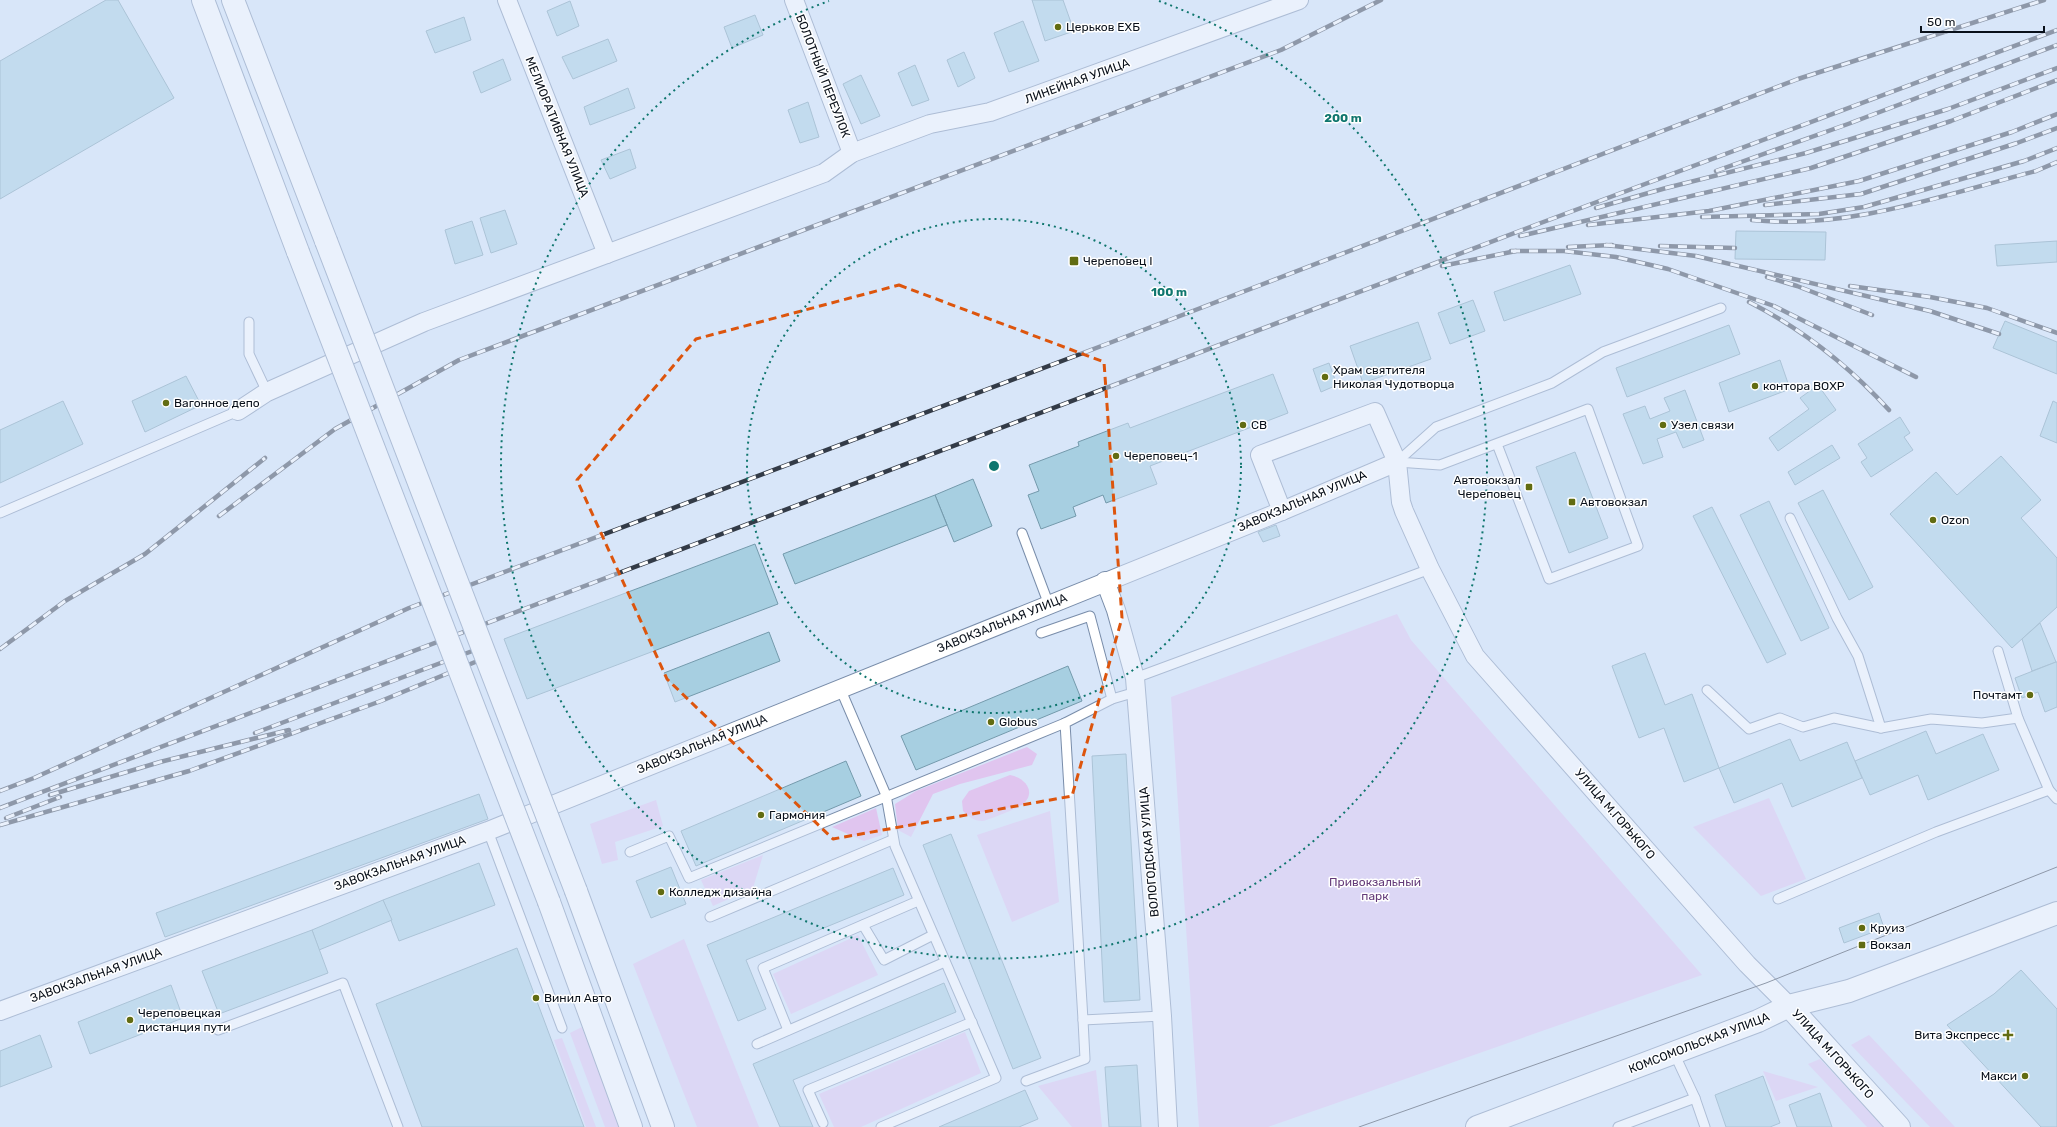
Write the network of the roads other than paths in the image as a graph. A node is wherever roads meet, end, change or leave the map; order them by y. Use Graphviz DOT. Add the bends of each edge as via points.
graph roads {
  1 [pos="203,0"];
  2 [pos="234,0"];
  3 [pos="507,0"];
  4 [pos="794,0"];
  5 [pos="1300,0"];
  6 [pos="852,153"];
  7 [pos="607,254"];
  8 [pos="1721,308"];
  9 [pos="249,322"];
  10 [pos="267,392"];
  11 [pos="238,411"];
  12 [pos="1497,444"];
  13 [pos="1397,462"];
  14 [pos="1282,511"];
  15 [pos="0,513"];
  16 [pos="1790,518"];
  17 [pos="1022,533"];
  18 [pos="1430,569"];
  19 [pos="1105,581"];
  20 [pos="1050,604"];
  21 [pos="1041,633"];
  22 [pos="1998,651"];
  23 [pos="1135,685"];
  24 [pos="840,688"];
  25 [pos="1707,690"];
  26 [pos="1112,699"];
  27 [pos="2018,718"];
  28 [pos="1065,723"];
  29 [pos="1882,728"];
  30 [pos="2049,790"];
  31 [pos="886,795"];
  32 [pos="2057,799"];
  33 [pos="488,831"];
  34 [pos="892,840"];
  35 [pos="630,852"];
  36 [pos="1778,899"];
  37 [pos="918,902"];
  38 [pos="2057,913"];
  39 [pos="710,917"];
  40 [pos="863,925"];
  41 [pos="933,935"];
  42 [pos="945,962"];
  43 [pos="1789,1006"];
  44 [pos="0,1010"];
  45 [pos="1162,1016"];
  46 [pos="1083,1020"];
  47 [pos="972,1022"];
  48 [pos="562,1028"];
  49 [pos="218,1030"];
  50 [pos="788,1030"];
  51 [pos="757,1044"];
  52 [pos="1674,1053"];
  53 [pos="1026,1081"];
  54 [pos="1695,1098"];
  55 [pos="823,1123"];
  56 [pos="398,1127"];
  57 [pos="631,1127"];
  58 [pos="664,1127"];
  59 [pos="881,1127"];
  60 [pos="1168,1127"];
  61 [pos="1477,1127"];
  62 [pos="1618,1127"];
  63 [pos="1706,1127"];
  64 [pos="1899,1127"];
  1 -- 57 [label="main road, bridge" via="549,902"];
  2 -- 58 [label="main road, bridge"];
  3 -- 7 [label="street, МЕЛИОРАТИВНАЯ УЛИЦА"];
  4 -- 6 [label="street, БОЛОТНЫЙ ПЕРЕУЛОК"];
  5 -- 6 [label="street, ЛИНЕЙНАЯ УЛИЦА" via="990,112 930,124"];
  6 -- 7 [label="street, ЛИНЕЙНАЯ УЛИЦА" via="824,173"];
  7 -- 10 [label="street, ЛИНЕЙНАЯ УЛИЦА" via="424,322"];
  8 -- 13 [label="lane" via="1603,352 1552,383 1436,427"];
  9 -- 10 [label="lane" via="249,354"];
  10 -- 11 [label="street, ЛИНЕЙНАЯ УЛИЦА"];
  11 -- 15 [label="lane"];
  12 -- 12 [label="lane" via="1549,579 1638,546 1588,409"];
  12 -- 13 [label="lane" via="1440,465"];
  13 -- 14 [label="street, ЗАВОКЗАЛЬНАЯ УЛИЦА"];
  13 -- 14 [label="street, УЛИЦА М.ГОРЬКОГО" via="1375,412 1260,455"];
  13 -- 18 [label="street, УЛИЦА М.ГОРЬКОГО" via="1401,502"];
  14 -- 19 [label="street, ЗАВОКЗАЛЬНАЯ УЛИЦА"];
  16 -- 29 [label="lane" via="1837,618 1858,656"];
  17 -- 20 [label="lane"];
  18 -- 23 [label="lane"];
  18 -- 43 [label="street, УЛИЦА М.ГОРЬКОГО" via="1475,656 1747,964"];
  19 -- 20 [label="street, ЗАВОКЗАЛЬНАЯ УЛИЦА"];
  19 -- 23 [label="street, ВОЛОГОДСКАЯ УЛИЦА" via="1116,610"];
  20 -- 24 [label="street, ЗАВОКЗАЛЬНАЯ УЛИЦА"];
  21 -- 26 [label="lane" via="1090,616"];
  22 -- 27 [label="lane"];
  23 -- 26 [label="lane"];
  23 -- 45 [label="street, ВОЛОГОДСКАЯ УЛИЦА"];
  24 -- 31 [label="lane"];
  24 -- 33 [label="street, ЗАВОКЗАЛЬНАЯ УЛИЦА"];
  25 -- 29 [label="lane" via="1749,730 1780,718 1802,727 1834,718"];
  26 -- 28 [label="lane"];
  27 -- 29 [label="lane" via="1982,722 1930,719"];
  27 -- 30 [label="lane"];
  28 -- 31 [label="lane"];
  28 -- 46 [label="lane"];
  30 -- 32 [label="lane"];
  30 -- 36 [label="lane" via="1936,832"];
  31 -- 34 [label="lane"];
  31 -- 35 [label="lane" via="689,878 669,836"];
  33 -- 44 [label="street, ЗАВОКЗАЛЬНАЯ УЛИЦА"];
  33 -- 48 [label="lane"];
  34 -- 37 [label="lane"];
  34 -- 39 [label="lane"];
  37 -- 40 [label="lane"];
  37 -- 41 [label="lane"];
  38 -- 43 [label="main road, КОМСОМОЛЬСКАЯ УЛИЦА" via="1849,991"];
  40 -- 41 [label="lane" via="884,960"];
  40 -- 50 [label="lane" via="763,968"];
  41 -- 42 [label="lane"];
  42 -- 47 [label="lane"];
  42 -- 50 [label="lane"];
  43 -- 52 [label="main road, КОМСОМОЛЬСКАЯ УЛИЦА" via="1758,1021"];
  43 -- 64 [label="main road, УЛИЦА М.ГОРЬКОГО"];
  45 -- 46 [label="lane"];
  45 -- 60 [label="street, ВОЛОГОДСКАЯ УЛИЦА"];
  46 -- 53 [label="lane" via="1085,1058"];
  47 -- 55 [label="lane" via="808,1090"];
  47 -- 59 [label="lane" via="996,1078"];
  49 -- 56 [label="lane" via="343,983"];
  50 -- 51 [label="lane"];
  52 -- 54 [label="lane"];
  52 -- 61 [label="main road, КОМСОМОЛЬСКАЯ УЛИЦА"];
  54 -- 62 [label="lane"];
  54 -- 63 [label="lane"];
}
